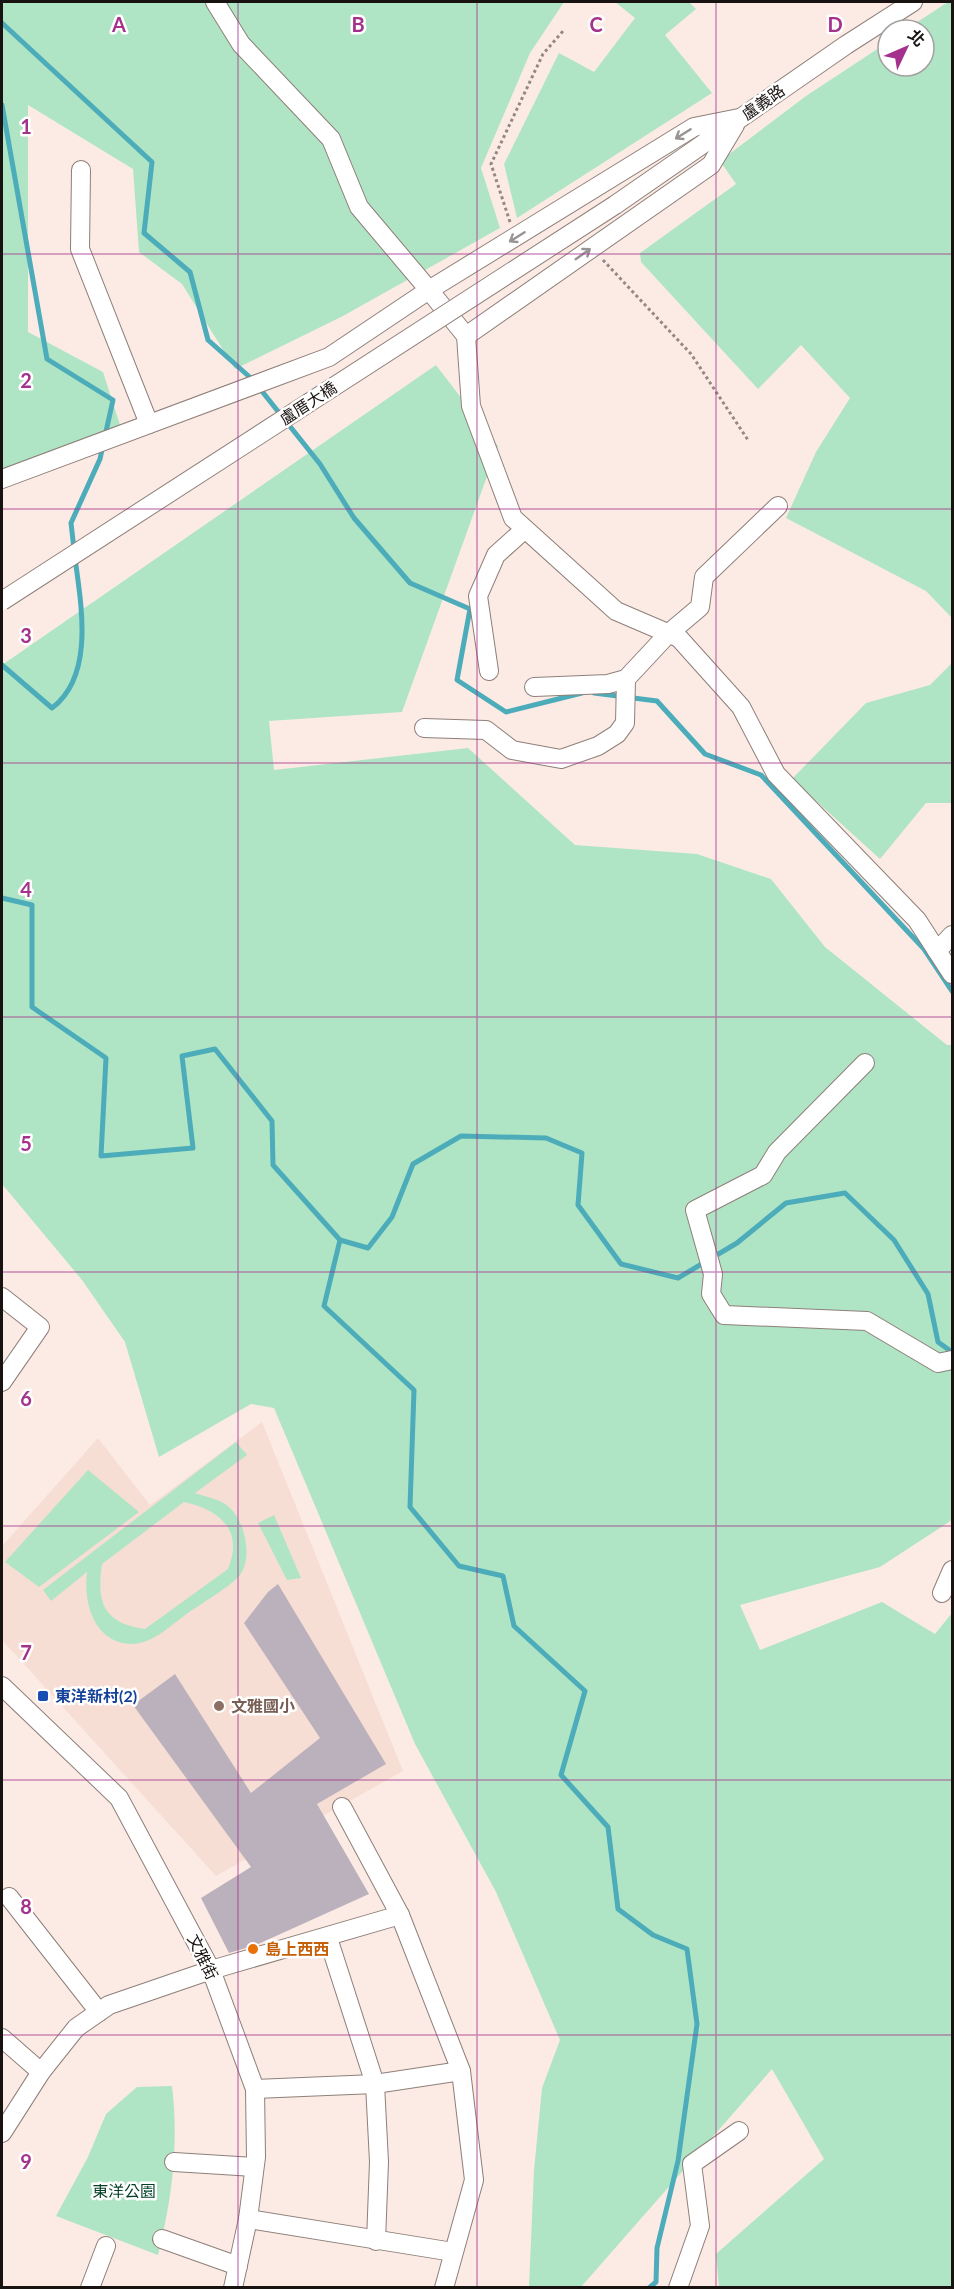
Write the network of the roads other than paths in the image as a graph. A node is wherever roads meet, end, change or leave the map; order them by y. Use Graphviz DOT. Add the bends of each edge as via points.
graph roads {
  1 [pos="215,2"];
  2 [pos="913,2"];
  3 [pos="739,118"];
  4 [pos="81,170"];
  5 [pos="615,205"];
  6 [pos="429,290"];
  7 [pos="466,336"];
  8 [pos="149,424"];
  9 [pos="2,479"];
  10 [pos="778,506"];
  11 [pos="525,529"];
  12 [pos="2,601"];
  13 [pos="668,634"];
  14 [pos="489,671"];
  15 [pos="534,687"];
  16 [pos="626,691"];
  17 [pos="424,728"];
  18 [pos="952,935"];
  19 [pos="937,951"];
  20 [pos="952,974"];
  21 [pos="865,1063"];
  22 [pos="2,1297"];
  23 [pos="952,1360"];
  24 [pos="2,1382"];
  25 [pos="952,1570"];
  26 [pos="942,1593"];
  27 [pos="2,1686"];
  28 [pos="342,1808"];
  29 [pos="9,1897"];
  30 [pos="400,1915"];
  31 [pos="328,1938"];
  32 [pos="211,1970"];
  33 [pos="99,2012"];
  34 [pos="2,2038"];
  35 [pos="461,2071"];
  36 [pos="41,2072"];
  37 [pos="375,2084"];
  38 [pos="255,2089"];
  39 [pos="739,2131"];
  40 [pos="2,2133"];
  41 [pos="174,2162"];
  42 [pos="254,2167"];
  43 [pos="248,2219"];
  44 [pos="162,2239"];
  45 [pos="376,2241"];
  46 [pos="106,2246"];
  47 [pos="453,2252"];
  48 [pos="238,2266"];
  49 [pos="90,2288"];
  50 [pos="233,2288"];
  51 [pos="444,2288"];
  52 [pos="678,2288"];
  1 -- 6 [label="street" via="241,44 332,139 359,207"];
  2 -- 3 [label="street, 盧義路"];
  3 -- 5 [label="street, 盧義路"];
  3 -- 6 [label="street, one-way" via="694,128"];
  7 -- 3 [label="street, one-way" via="711,165"];
  4 -- 8 [label="street" via="80,249"];
  5 -- 12 [label="street, 盧厝大橋, bridge"];
  6 -- 7 [label="street"];
  6 -- 8 [label="street" via="329,357"];
  7 -- 11 [label="street" via="471,406 513,518"];
  8 -- 9 [label="street"];
  10 -- 13 [label="street" via="704,577 700,607"];
  11 -- 13 [label="street" via="616,611"];
  11 -- 14 [label="street" via="496,555 478,596"];
  13 -- 16 [label="street"];
  13 -- 19 [label="street" via="680,638 741,707 776,774 917,920"];
  15 -- 16 [label="street" via="608,684"];
  16 -- 17 [label="street" via="625,723 617,734 598,746 561,759 512,750 486,730"];
  18 -- 19 [label="street"];
  19 -- 20 [label="street"];
  21 -- 23 [label="street" via="777,1152 763,1175 695,1210 709,1260 711,1294 724,1315 867,1321 938,1363"];
  22 -- 24 [label="street" via="40,1328"];
  25 -- 26 [label="street"];
  27 -- 32 [label="street, 文雅街" via="119,1798"];
  28 -- 30 [label="street"];
  29 -- 33 [label="street"];
  30 -- 31 [label="street"];
  30 -- 35 [label="street"];
  31 -- 32 [label="street"];
  31 -- 37 [label="street"];
  32 -- 33 [label="street" via="109,2005"];
  32 -- 38 [label="street, 文雅街"];
  33 -- 36 [label="street" via="76,2028"];
  34 -- 36 [label="street"];
  35 -- 37 [label="street"];
  35 -- 47 [label="street" via="474,2180"];
  36 -- 40 [label="street"];
  37 -- 38 [label="street"];
  37 -- 45 [label="street" via="379,2162"];
  38 -- 42 [label="street, 文雅街"];
  39 -- 52 [label="street" via="692,2164 700,2226"];
  41 -- 42 [label="street"];
  42 -- 43 [label="street, 文雅街"];
  43 -- 45 [label="street"];
  43 -- 48 [label="street, 文雅街"];
  44 -- 48 [label="street"];
  45 -- 47 [label="street"];
  46 -- 49 [label="street"];
  47 -- 51 [label="street"];
  48 -- 50 [label="street, 文雅街"];
}
